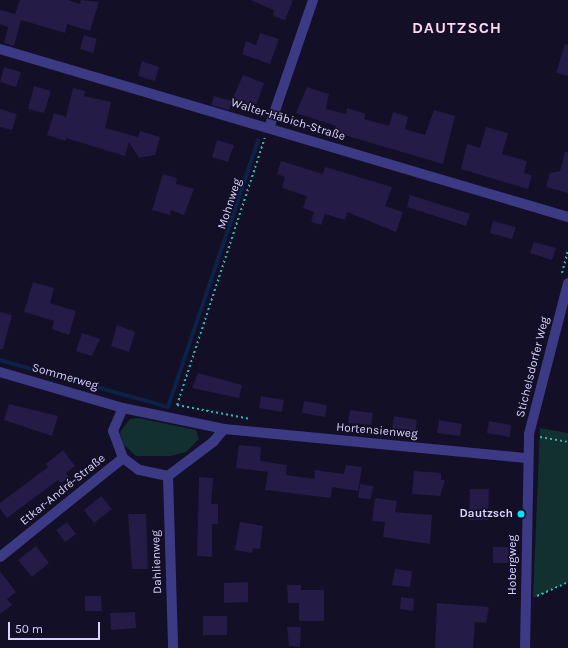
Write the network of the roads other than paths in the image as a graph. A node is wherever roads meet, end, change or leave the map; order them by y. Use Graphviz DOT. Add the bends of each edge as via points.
graph roads {
  1 [pos="313,0"];
  2 [pos="0,49"];
  3 [pos="269,128"];
  4 [pos="568,217"];
  5 [pos="564,282"];
  6 [pos="0,372"];
  7 [pos="122,408"];
  8 [pos="173,416"];
  9 [pos="224,429"];
  10 [pos="123,458"];
  11 [pos="527,458"];
  12 [pos="168,476"];
  13 [pos="0,557"];
  14 [pos="173,648"];
  15 [pos="526,648"];
  1 -- 3 [label="street"];
  2 -- 3 [label="street, Walter-Häbich-Straße"];
  3 -- 4 [label="street, Walter-Häbich-Straße"];
  5 -- 11 [label="street, Stichelsdorfer Weg" via="530,434"];
  6 -- 7 [label="street, Sommerweg"];
  7 -- 8 [label="street, Sommerweg"];
  7 -- 10 [label="street" via="113,431"];
  8 -- 9 [label="street, Hortensienweg"];
  9 -- 11 [label="street, Hortensienweg"];
  9 -- 12 [label="street" via="213,442"];
  10 -- 12 [label="street" via="139,470"];
  10 -- 13 [label="street, Etkar-André-Straße"];
  11 -- 15 [label="street, Hobergweg"];
  12 -- 14 [label="street, Dahlienweg"];
}
